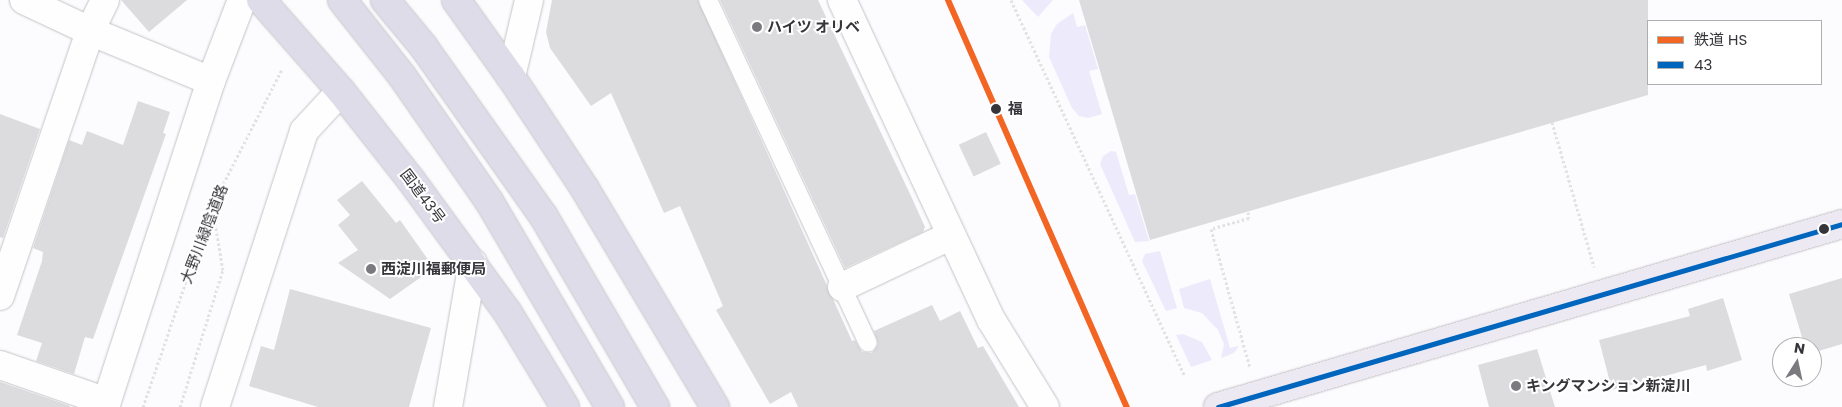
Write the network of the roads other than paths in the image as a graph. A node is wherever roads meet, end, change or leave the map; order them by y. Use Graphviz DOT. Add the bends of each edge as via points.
graph roads {
  1 [pos="24,0"];
  2 [pos="106,0"];
  3 [pos="242,0"];
  4 [pos="261,0"];
  5 [pos="333,0"];
  6 [pos="342,0"];
  7 [pos="456,0"];
  8 [pos="529,0"];
  9 [pos="708,0"];
  10 [pos="842,0"];
  11 [pos="389,4"];
  12 [pos="90,31"];
  13 [pos="369,32"];
  14 [pos="512,77"];
  15 [pos="210,81"];
  16 [pos="341,91"];
  17 [pos="1842,224"];
  18 [pos="950,236"];
  19 [pos="473,263"];
  20 [pos="842,287"];
  21 [pos="0,296"];
  22 [pos="868,343"];
  23 [pos="0,365"];
  24 [pos="106,405"];
  25 [pos="216,407"];
  26 [pos="448,407"];
  27 [pos="565,407"];
  28 [pos="610,407"];
  29 [pos="655,407"];
  30 [pos="715,407"];
  31 [pos="1045,407"];
  32 [pos="1218,407"];
  1 -- 12 [label="street"];
  2 -- 12 [label="street"];
  3 -- 15 [label="street"];
  4 -- 16 [label="highway, 国道43号"];
  5 -- 13 [label="highway"];
  6 -- 13 [label="highway"];
  7 -- 14 [label="highway"];
  8 -- 14 [label="street"];
  9 -- 20 [label="lane"];
  10 -- 18 [label="street"];
  11 -- 29 [label="highway" via="424,46 544,217"];
  12 -- 15 [label="street"];
  12 -- 21 [label="street"];
  13 -- 28 [label="highway" via="489,201"];
  14 -- 30 [label="highway" via="637,272"];
  15 -- 24 [label="street"];
  16 -- 19 [label="highway, 国道43号"];
  16 -- 25 [label="street" via="304,131"];
  17 -- 32 [label="main road"];
  18 -- 20 [label="street"];
  18 -- 31 [label="street" via="992,321"];
  19 -- 26 [label="street"];
  19 -- 27 [label="highway, 国道43号"];
  20 -- 22 [label="lane"];
  23 -- 24 [label="street"];
}
